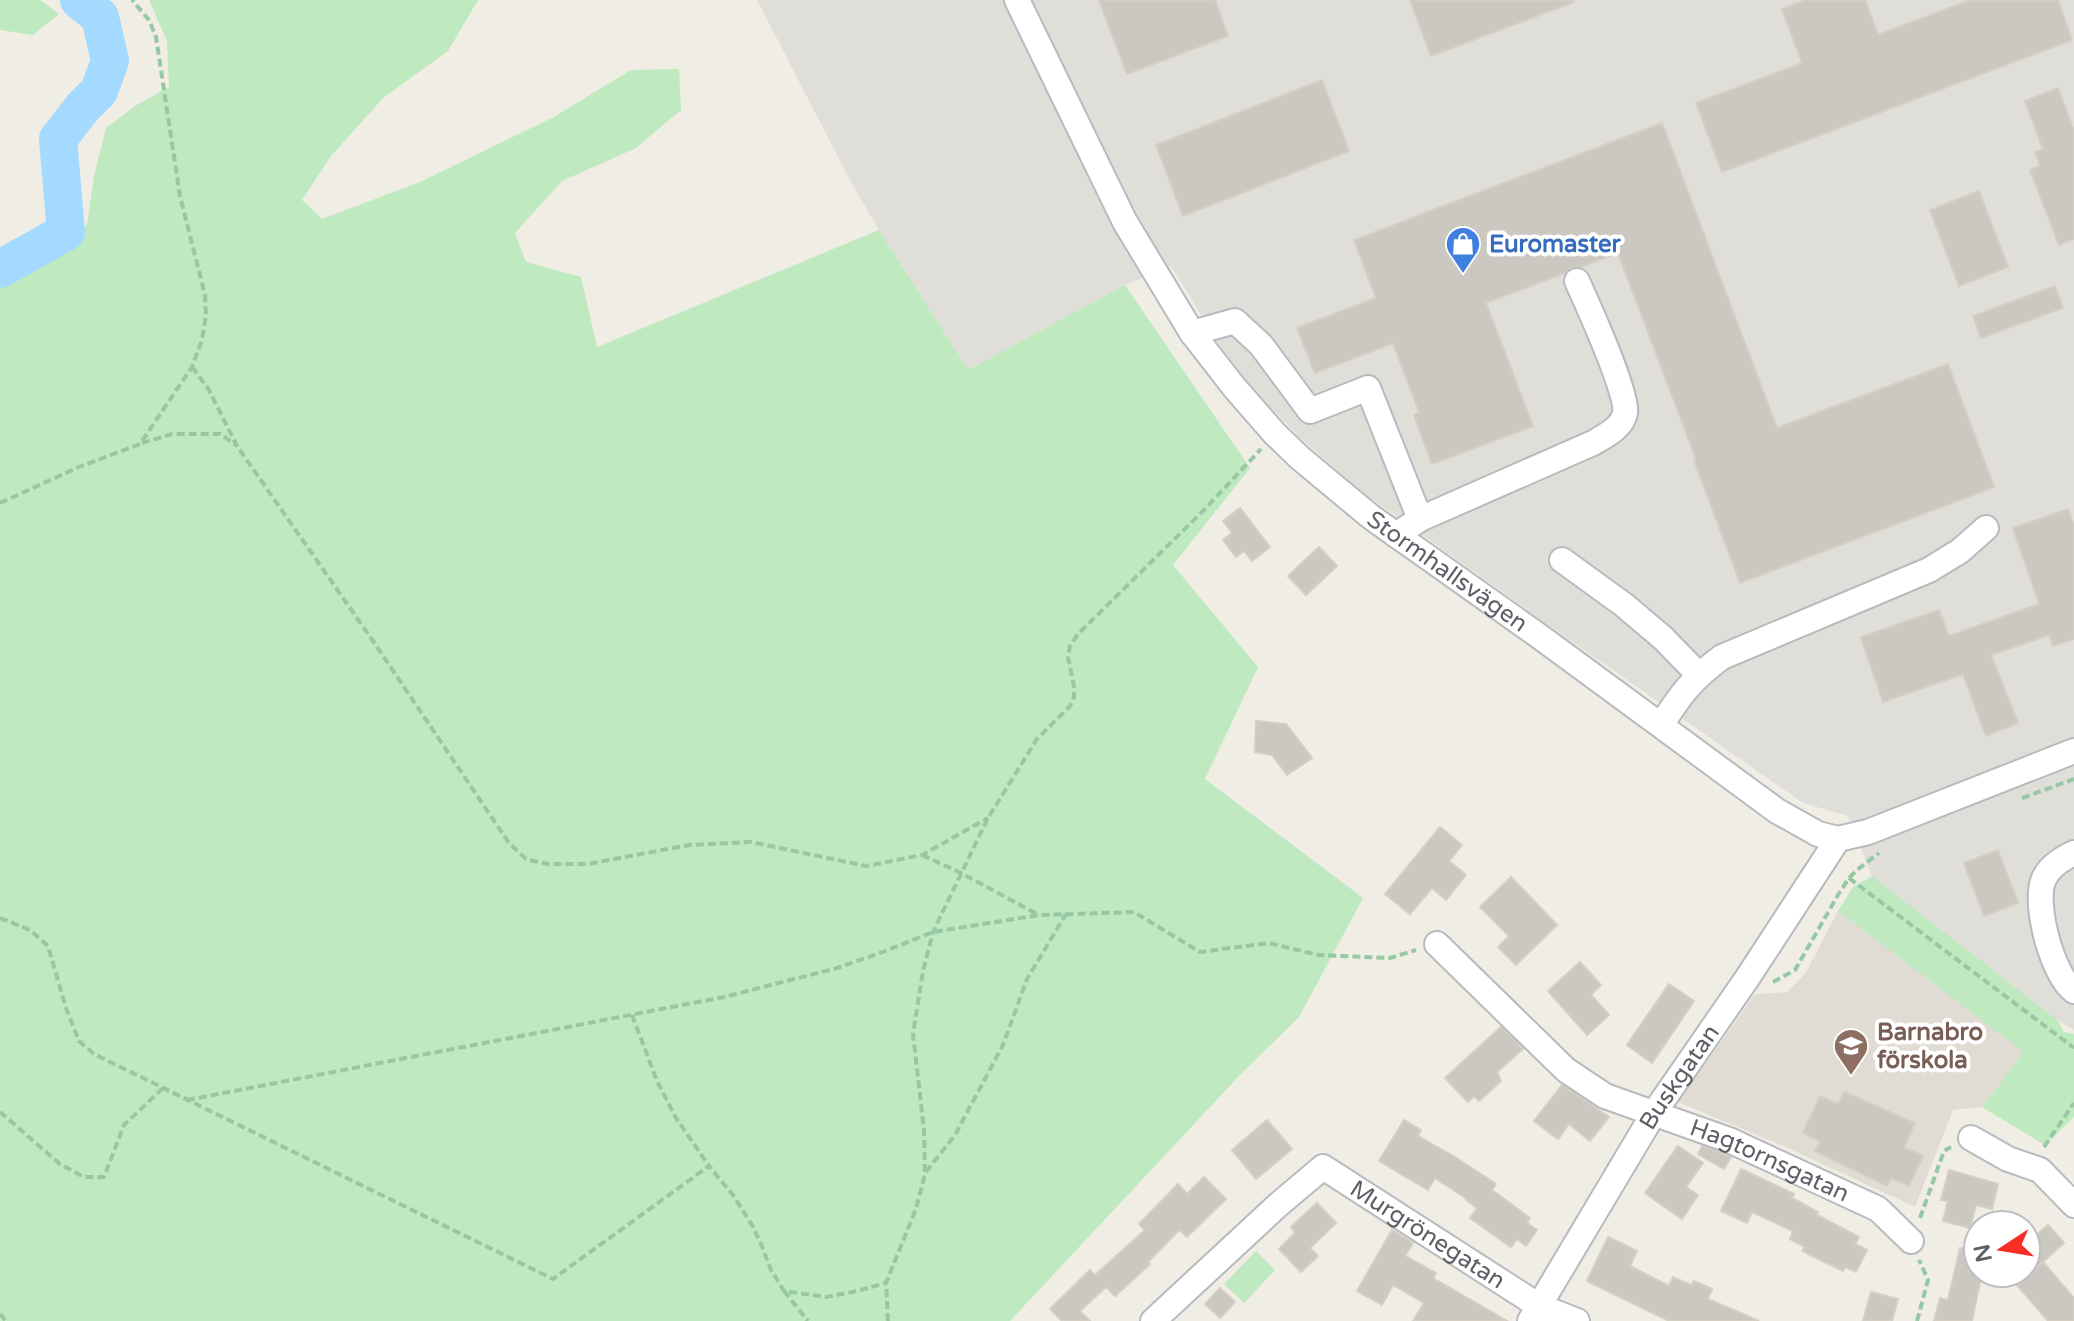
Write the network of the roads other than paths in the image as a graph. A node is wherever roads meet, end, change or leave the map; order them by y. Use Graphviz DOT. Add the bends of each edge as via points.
graph roads {
  1 [pos="1017,0"];
  2 [pos="1577,281"];
  3 [pos="1192,333"];
  4 [pos="1420,519"];
  5 [pos="1986,528"];
  6 [pos="1396,535"];
  7 [pos="1562,560"];
  8 [pos="1698,674"];
  9 [pos="1661,725"];
  10 [pos="2074,751"];
  11 [pos="1838,839"];
  12 [pos="2074,853"];
  13 [pos="1437,944"];
  14 [pos="2074,991"];
  15 [pos="1654,1113"];
  16 [pos="1971,1138"];
  17 [pos="2074,1205"];
  18 [pos="1911,1241"];
  19 [pos="1534,1314"];
  20 [pos="1153,1321"];
  21 [pos="1577,1321"];
  1 -- 3 [label="street, Stormhallsvägen" via="1125,222"];
  2 -- 4 [label="street" via="1623,392 1625,413 1616,429"];
  3 -- 4 [label="street" via="1235,321 1261,345 1310,411 1368,388"];
  3 -- 6 [label="street, Stormhallsvägen" via="1275,434"];
  4 -- 6 [label="street"];
  5 -- 8 [label="street" via="1929,570 1722,657"];
  6 -- 9 [label="street, Stormhallsvägen"];
  7 -- 8 [label="street" via="1624,605"];
  8 -- 9 [label="street"];
  9 -- 11 [label="street, Stormhallsvägen" via="1777,811"];
  10 -- 11 [label="street"];
  11 -- 15 [label="street, Buskgatan"];
  12 -- 14 [label="street" via="2051,867 2040,905 2054,962"];
  13 -- 15 [label="street, Hagtornsgatan" via="1566,1070 1605,1096"];
  15 -- 18 [label="street, Hagtornsgatan" via="1729,1140 1878,1209"];
  15 -- 19 [label="street, Buskgatan"];
  16 -- 17 [label="street" via="2040,1170"];
  19 -- 20 [label="street, Murgrönegatan" via="1323,1167"];
  19 -- 21 [label="street, Murgrönegatan"];
}
